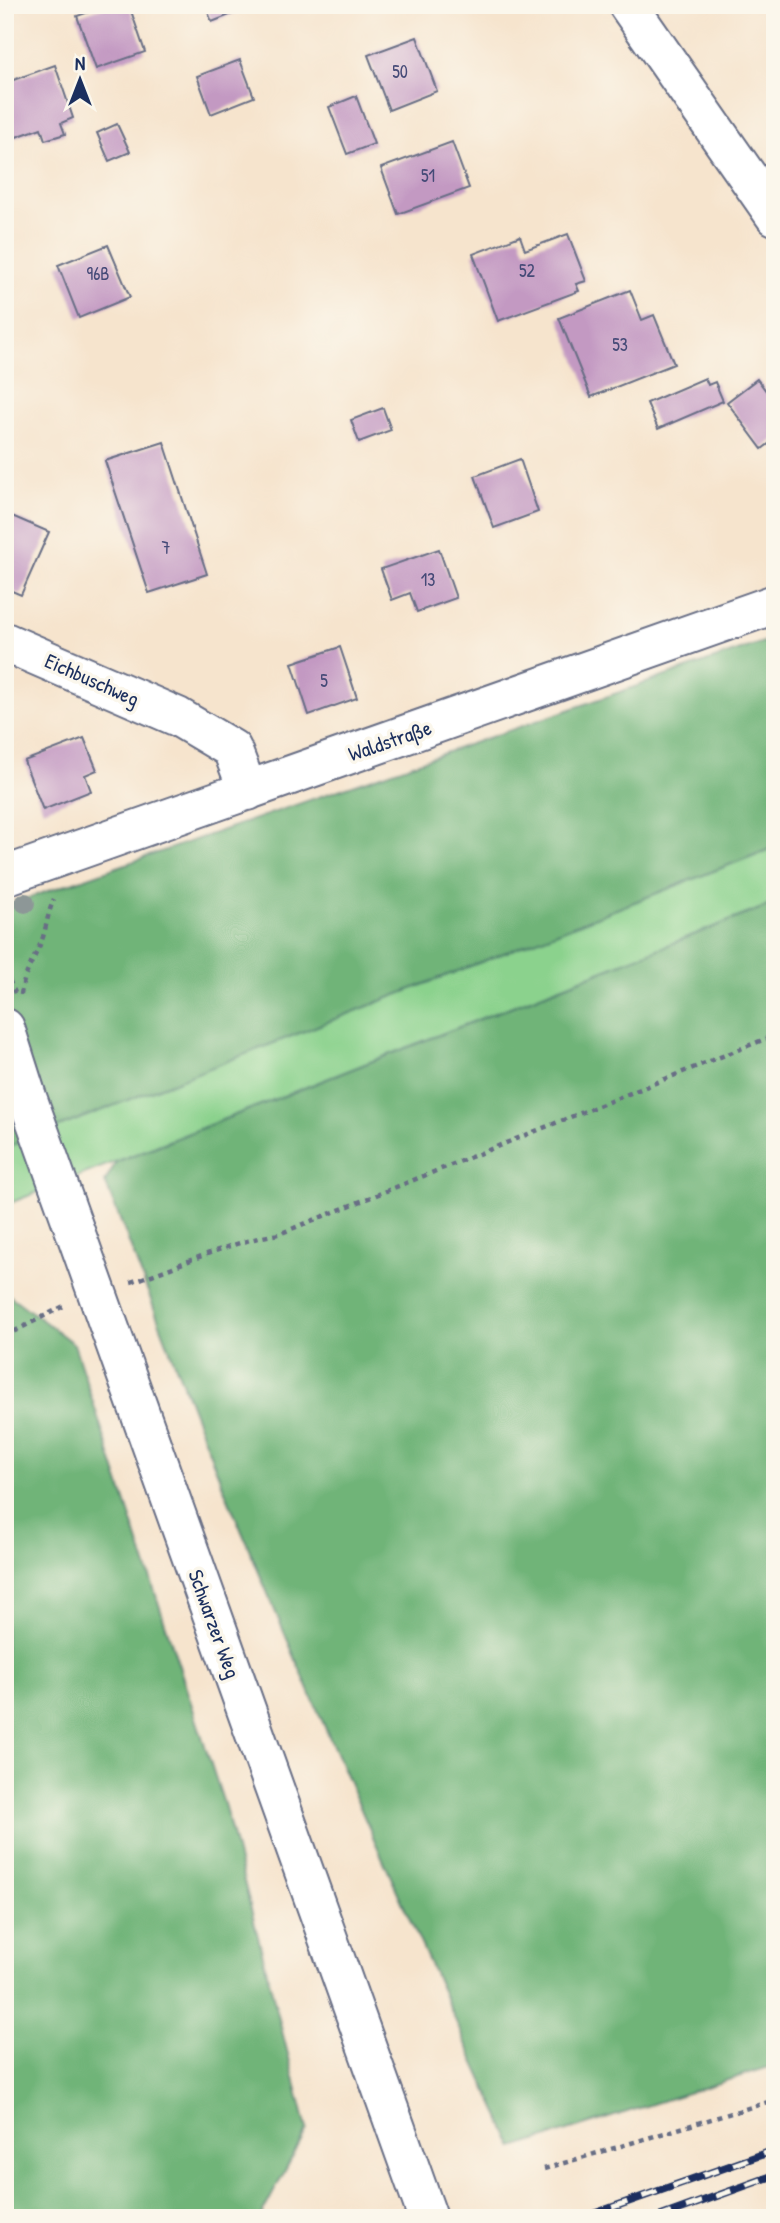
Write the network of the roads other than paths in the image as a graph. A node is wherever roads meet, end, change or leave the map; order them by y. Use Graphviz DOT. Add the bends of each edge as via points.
graph roads {
  1 [pos="628,5"];
  2 [pos="775,216"];
  3 [pos="775,604"];
  4 [pos="5,642"];
  5 [pos="248,791"];
  6 [pos="5,876"];
  7 [pos="13,1017"];
  8 [pos="428,2218"];
  1 -- 2 [label="street"];
  3 -- 5 [label="street, Waldstraße"];
  4 -- 5 [label="street, Eichbuschweg" via="178,717 232,749"];
  5 -- 6 [label="street, Waldstraße"];
  7 -- 8 [label="street, Schwarzer Weg" via="97,1292"];
}
